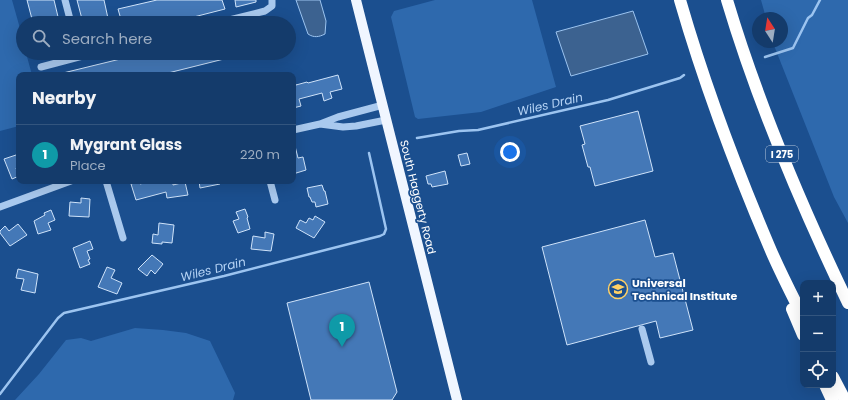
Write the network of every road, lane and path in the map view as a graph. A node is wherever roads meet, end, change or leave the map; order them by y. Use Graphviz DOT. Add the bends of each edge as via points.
graph roads {
  1 [pos="66,0"];
  2 [pos="272,0"];
  3 [pos="356,0"];
  4 [pos="680,0"];
  5 [pos="727,0"];
  6 [pos="69,16"];
  7 [pos="245,16"];
  8 [pos="64,60"];
  9 [pos="41,67"];
  10 [pos="383,104"];
  11 [pos="386,120"];
  12 [pos="320,124"];
  13 [pos="296,129"];
  14 [pos="63,184"];
  15 [pos="107,184"];
  16 [pos="271,184"];
  17 [pos="275,200"];
  18 [pos="0,207"];
  19 [pos="124,238"];
  20 [pos="778,266"];
  21 [pos="848,303"];
  22 [pos="803,316"];
  23 [pos="800,328"];
  24 [pos="642,329"];
  25 [pos="651,362"];
  26 [pos="836,383"];
  27 [pos="826,388"];
  28 [pos="457,400"];
  29 [pos="832,400"];
  30 [pos="845,400"];
  1 -- 6 [label="street"];
  2 -- 7 [label="street" via="272,6 265,11"];
  3 -- 10 [label="main road, South Haggerty Road"];
  4 -- 20 [label="highway" via="698,61"];
  5 -- 21 [label="highway, I 275" via="763,106 811,224"];
  8 -- 9 [label="street"];
  10 -- 11 [label="main road, South Haggerty Road"];
  10 -- 12 [label="street" via="338,116"];
  11 -- 12 [label="street" via="342,127"];
  11 -- 28 [label="main road, South Haggerty Road"];
  12 -- 13 [label="street"];
  14 -- 18 [label="street"];
  15 -- 19 [label="street"];
  16 -- 17 [label="street"];
  20 -- 22 [label="highway"];
  20 -- 23 [label="highway"];
  24 -- 25 [label="street"];
  26 -- 30 [label="highway"];
  27 -- 29 [label="highway"];
}
